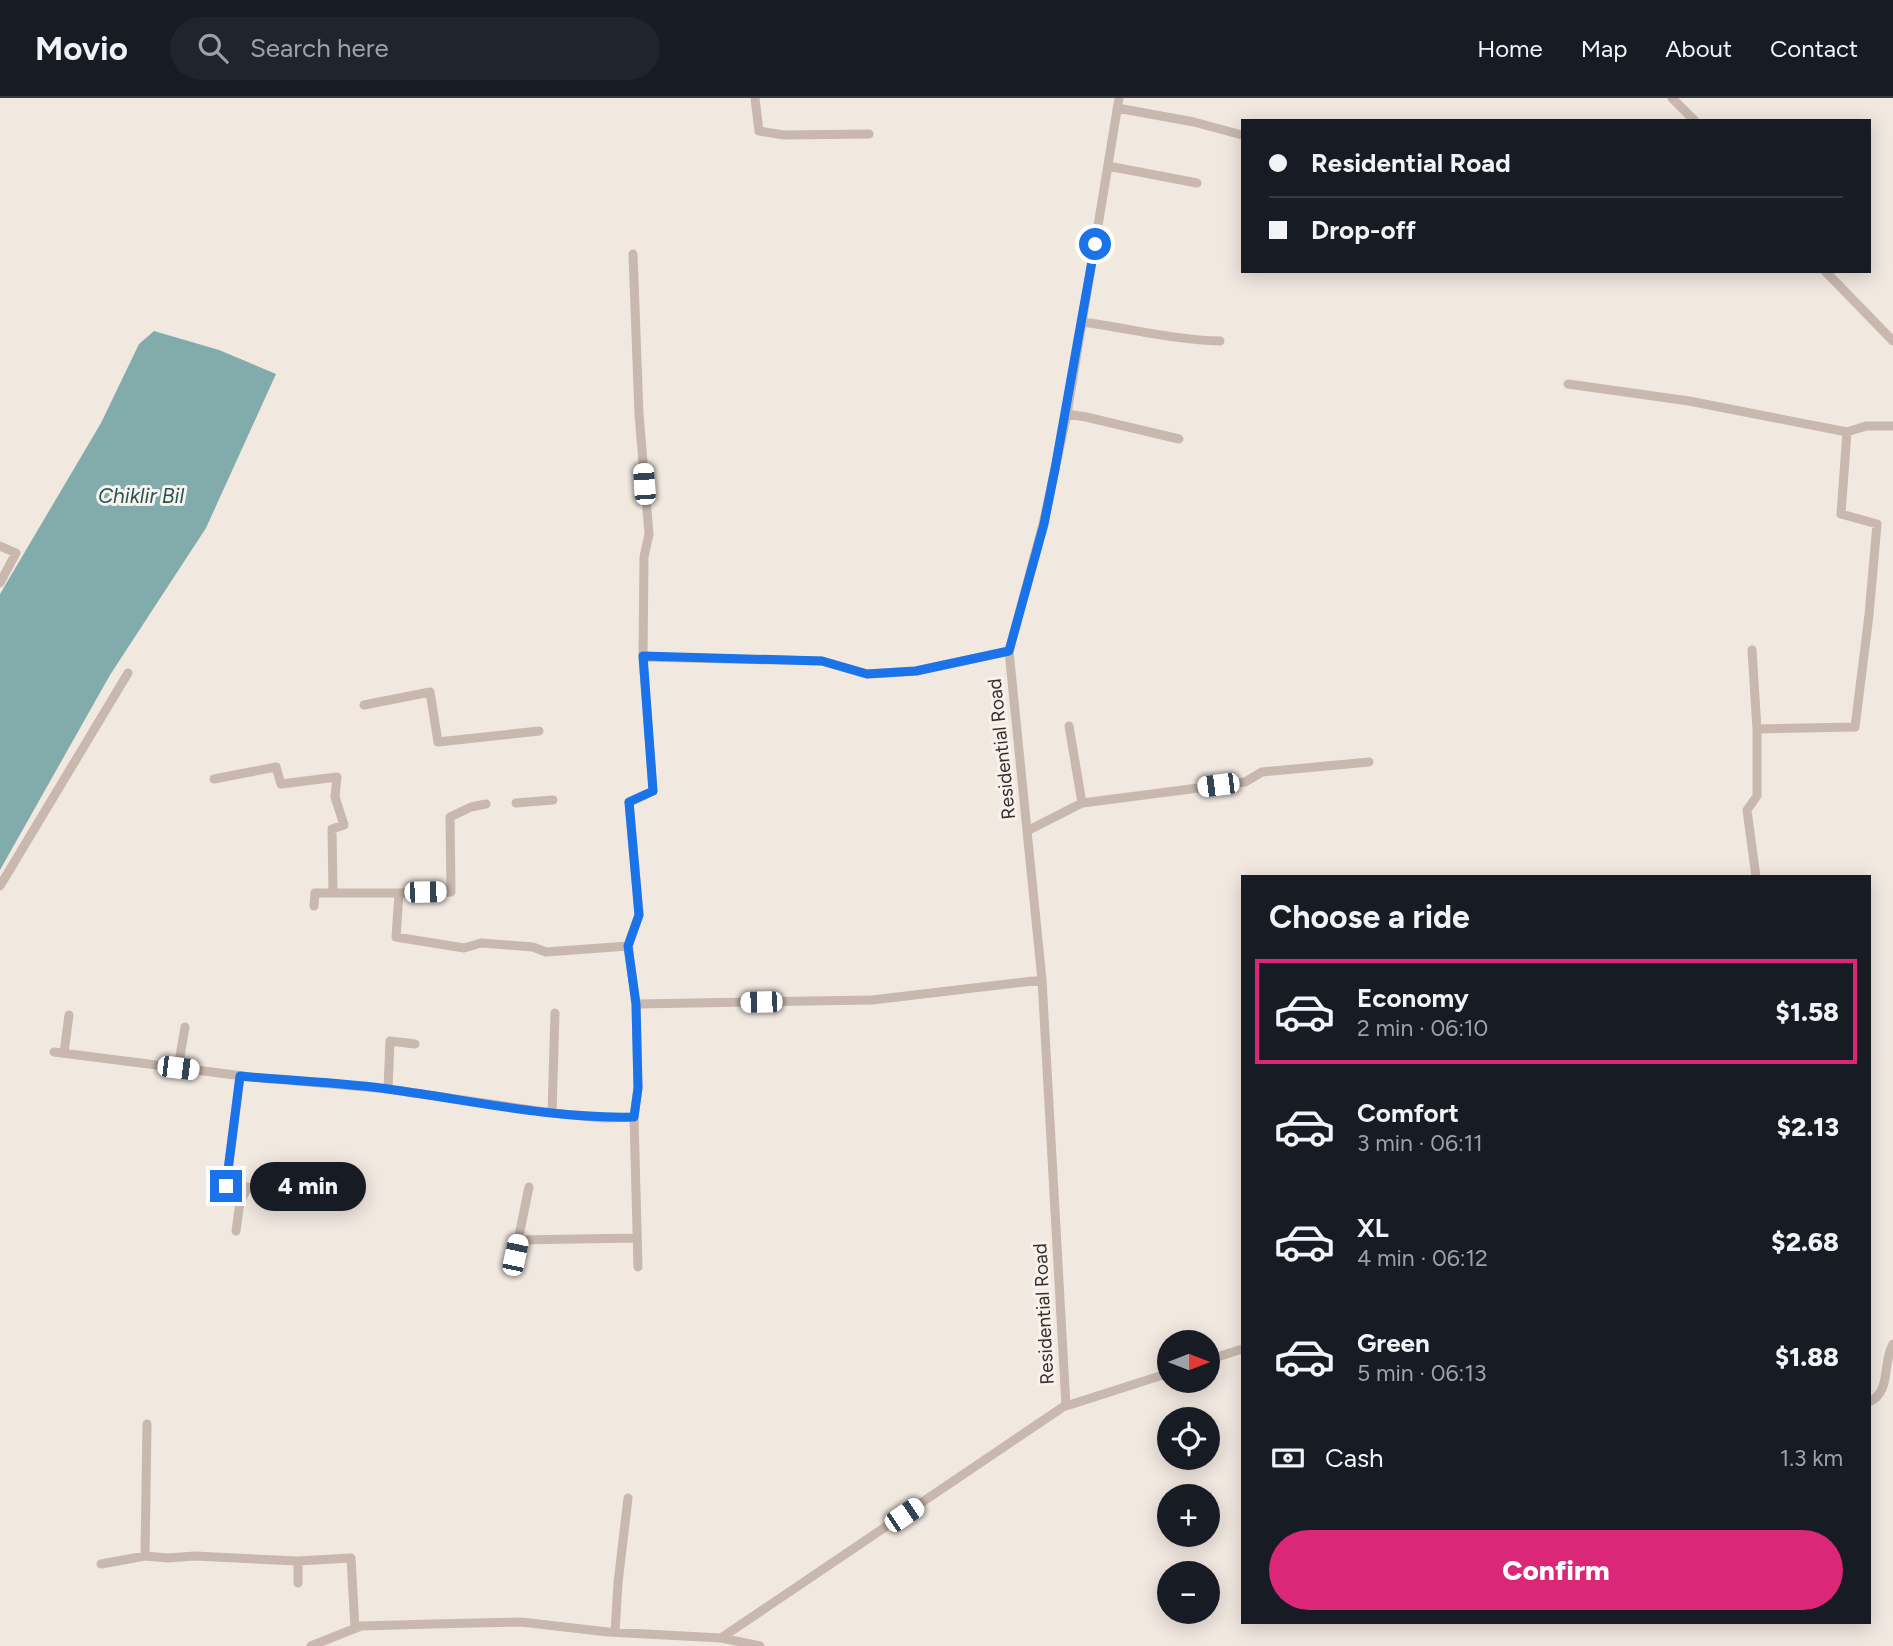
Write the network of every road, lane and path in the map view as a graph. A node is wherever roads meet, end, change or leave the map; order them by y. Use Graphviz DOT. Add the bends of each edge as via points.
graph roads {
  1 [pos="755,98"];
  2 [pos="1672,98"];
  3 [pos="1118,103"];
  4 [pos="1693,119"];
  5 [pos="869,134"];
  6 [pos="1241,135"];
  7 [pos="1108,166"];
  8 [pos="1197,183"];
  9 [pos="633,254"];
  10 [pos="1827,273"];
  11 [pos="1082,322"];
  12 [pos="1220,341"];
  13 [pos="1893,341"];
  14 [pos="1568,384"];
  15 [pos="1066,414"];
  16 [pos="1893,426"];
  17 [pos="1847,432"];
  18 [pos="1179,439"];
  19 [pos="0,547"];
  20 [pos="0,583"];
  21 [pos="1752,650"];
  22 [pos="1009,651"];
  23 [pos="643,656"];
  24 [pos="128,673"];
  25 [pos="364,705"];
  26 [pos="1069,726"];
  27 [pos="1758,729"];
  28 [pos="539,731"];
  29 [pos="1369,762"];
  30 [pos="214,779"];
  31 [pos="553,800"];
  32 [pos="516,803"];
  33 [pos="1082,803"];
  34 [pos="486,804"];
  35 [pos="1027,831"];
  36 [pos="1756,875"];
  37 [pos="0,886"];
  38 [pos="333,893"];
  39 [pos="400,893"];
  40 [pos="314,905"];
  41 [pos="628,946"];
  42 [pos="1042,980"];
  43 [pos="636,1004"];
  44 [pos="555,1013"];
  45 [pos="69,1016"];
  46 [pos="185,1027"];
  47 [pos="415,1044"];
  48 [pos="178,1068"];
  49 [pos="240,1076"];
  50 [pos="387,1089"];
  51 [pos="552,1113"];
  52 [pos="634,1117"];
  53 [pos="529,1187"];
  54 [pos="236,1231"];
  55 [pos="637,1238"];
  56 [pos="518,1240"];
  57 [pos="515,1255"];
  58 [pos="638,1267"];
  59 [pos="1893,1344"];
  60 [pos="1241,1349"];
  61 [pos="1220,1356"];
  62 [pos="1157,1377"];
  63 [pos="1871,1401"];
  64 [pos="1066,1406"];
  65 [pos="147,1424"];
  66 [pos="628,1498"];
  67 [pos="145,1556"];
  68 [pos="298,1561"];
  69 [pos="101,1564"];
  70 [pos="298,1583"];
  71 [pos="355,1628"];
  72 [pos="615,1632"];
  73 [pos="722,1638"];
  74 [pos="311,1646"];
  75 [pos="760,1646"];
  1 -- 5 [label="street" via="760,131"];
  2 -- 4 [label="street"];
  3 -- 6 [label="street"];
  3 -- 7 [label="street, Residential Road"];
  7 -- 8 [label="street"];
  7 -- 11 [label="street, Residential Road"];
  9 -- 23 [label="street" via="649,534 644,557"];
  10 -- 13 [label="street"];
  11 -- 12 [label="street"];
  11 -- 15 [label="street, Residential Road"];
  14 -- 17 [label="street" via="1689,401"];
  15 -- 18 [label="street"];
  15 -- 22 [label="street, Residential Road" via="1044,524"];
  16 -- 17 [label="street"];
  17 -- 27 [label="street" via="1841,514 1877,524 1855,727"];
  19 -- 20 [label="street" via="16,553"];
  21 -- 27 [label="street"];
  22 -- 23 [label="street" via="916,671 867,674 822,661"];
  22 -- 35 [label="street, Residential Road"];
  23 -- 41 [label="street" via="653,791 629,802 639,915"];
  24 -- 37 [label="street"];
  25 -- 28 [label="street" via="430,692 438,743"];
  26 -- 33 [label="street"];
  27 -- 36 [label="street" via="1757,796 1747,810"];
  29 -- 33 [label="street" via="1262,772 1245,782"];
  30 -- 38 [label="street" via="276,767 281,784 337,777 335,797 344,825 332,830"];
  31 -- 32 [label="street"];
  33 -- 35 [label="street"];
  34 -- 39 [label="street" via="450,817 451,892"];
  35 -- 42 [label="street, Residential Road"];
  38 -- 39 [label="street"];
  38 -- 40 [label="street" via="315,892"];
  39 -- 41 [label="street" via="396,937 464,948 481,943 545,951"];
  41 -- 43 [label="street"];
  42 -- 43 [label="street" via="872,1000"];
  42 -- 64 [label="street, Residential Road"];
  43 -- 52 [label="street"];
  44 -- 51 [label="street"];
  45 -- 48 [label="street" via="59,1053"];
  46 -- 48 [label="street"];
  47 -- 50 [label="street" via="390,1041"];
  48 -- 49 [label="street"];
  49 -- 50 [label="street"];
  49 -- 54 [label="street" via="226,1186 248,1187 240,1202"];
  50 -- 51 [label="street"];
  51 -- 52 [label="street"];
  52 -- 55 [label="street"];
  53 -- 56 [label="street"];
  55 -- 56 [label="street"];
  55 -- 58 [label="street"];
  56 -- 57 [label="street"];
  59 -- 63 [label="street" via="1884,1388"];
  60 -- 61 [label="street"];
  62 -- 64 [label="street"];
  64 -- 73 [label="street"];
  65 -- 67 [label="street"];
  66 -- 72 [label="street"];
  67 -- 68 [label="street"];
  67 -- 69 [label="street"];
  68 -- 70 [label="street"];
  68 -- 71 [label="street" via="351,1558"];
  71 -- 72 [label="street" via="521,1622"];
  71 -- 74 [label="street"];
  72 -- 73 [label="street"];
  73 -- 75 [label="street"];
}
